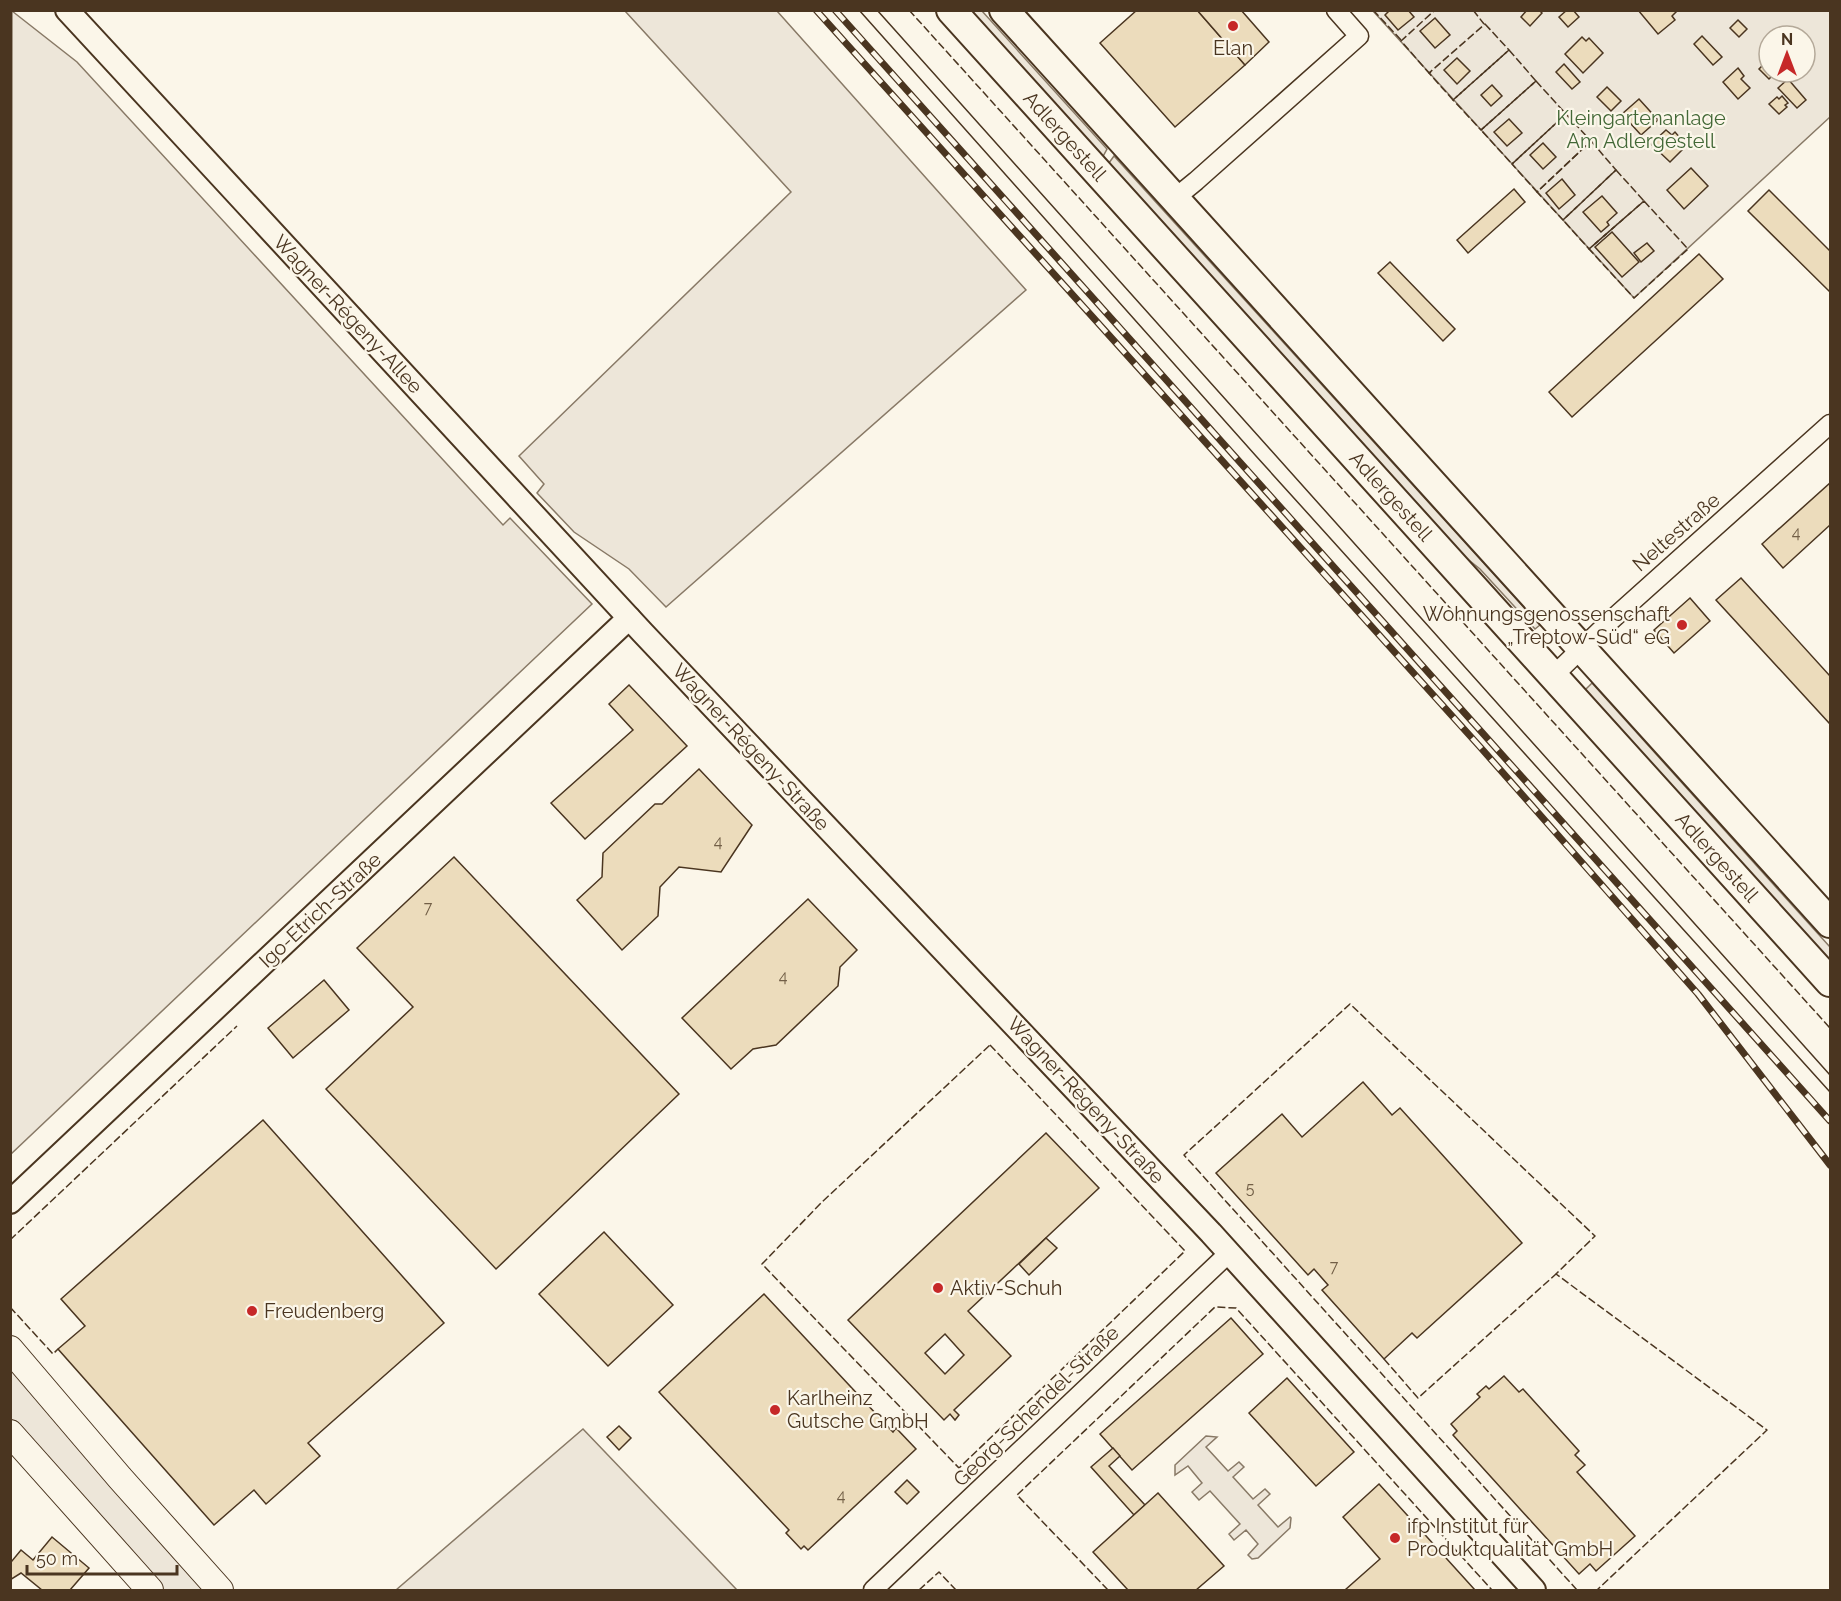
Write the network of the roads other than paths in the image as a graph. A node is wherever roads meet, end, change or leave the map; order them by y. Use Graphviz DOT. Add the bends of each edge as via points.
graph roads {
  1 [pos="68,10"];
  2 [pos="951,10"];
  3 [pos="1004,10"];
  4 [pos="1335,10"];
  5 [pos="1174,199"];
  6 [pos="1830,424"];
  7 [pos="629,618"];
  8 [pos="1582,648"];
  9 [pos="1553,676"];
  10 [pos="1830,923"];
  11 [pos="1830,982"];
  12 [pos="10,1202"];
  13 [pos="1229,1253"];
  14 [pos="10,1349"];
  15 [pos="10,1433"];
  16 [pos="150,1590"];
  17 [pos="220,1590"];
  18 [pos="873,1590"];
  19 [pos="1534,1590"];
  1 -- 7 [label="street, Wagner-Régeny-Allee"];
  2 -- 9 [label="main road, Adlergestell"];
  3 -- 5 [label="main road, Adlergestell"];
  4 -- 5 [label="street" via="1359,36"];
  5 -- 8 [label="main road, Adlergestell"];
  6 -- 8 [label="street, Neltestraße"];
  7 -- 12 [label="street, Igo-Etrich-Straße"];
  7 -- 13 [label="street, Wagner-Régeny-Straße"];
  8 -- 9 [label="street, Neltestraße"];
  8 -- 10 [label="main road, Adlergestell"];
  9 -- 11 [label="main road, Adlergestell"];
  13 -- 18 [label="street, Georg-Schendel-Straße"];
  13 -- 19 [label="street, Wagner-Régeny-Straße"];
  14 -- 17 [label="main road"];
  15 -- 16 [label="main road"];
}
